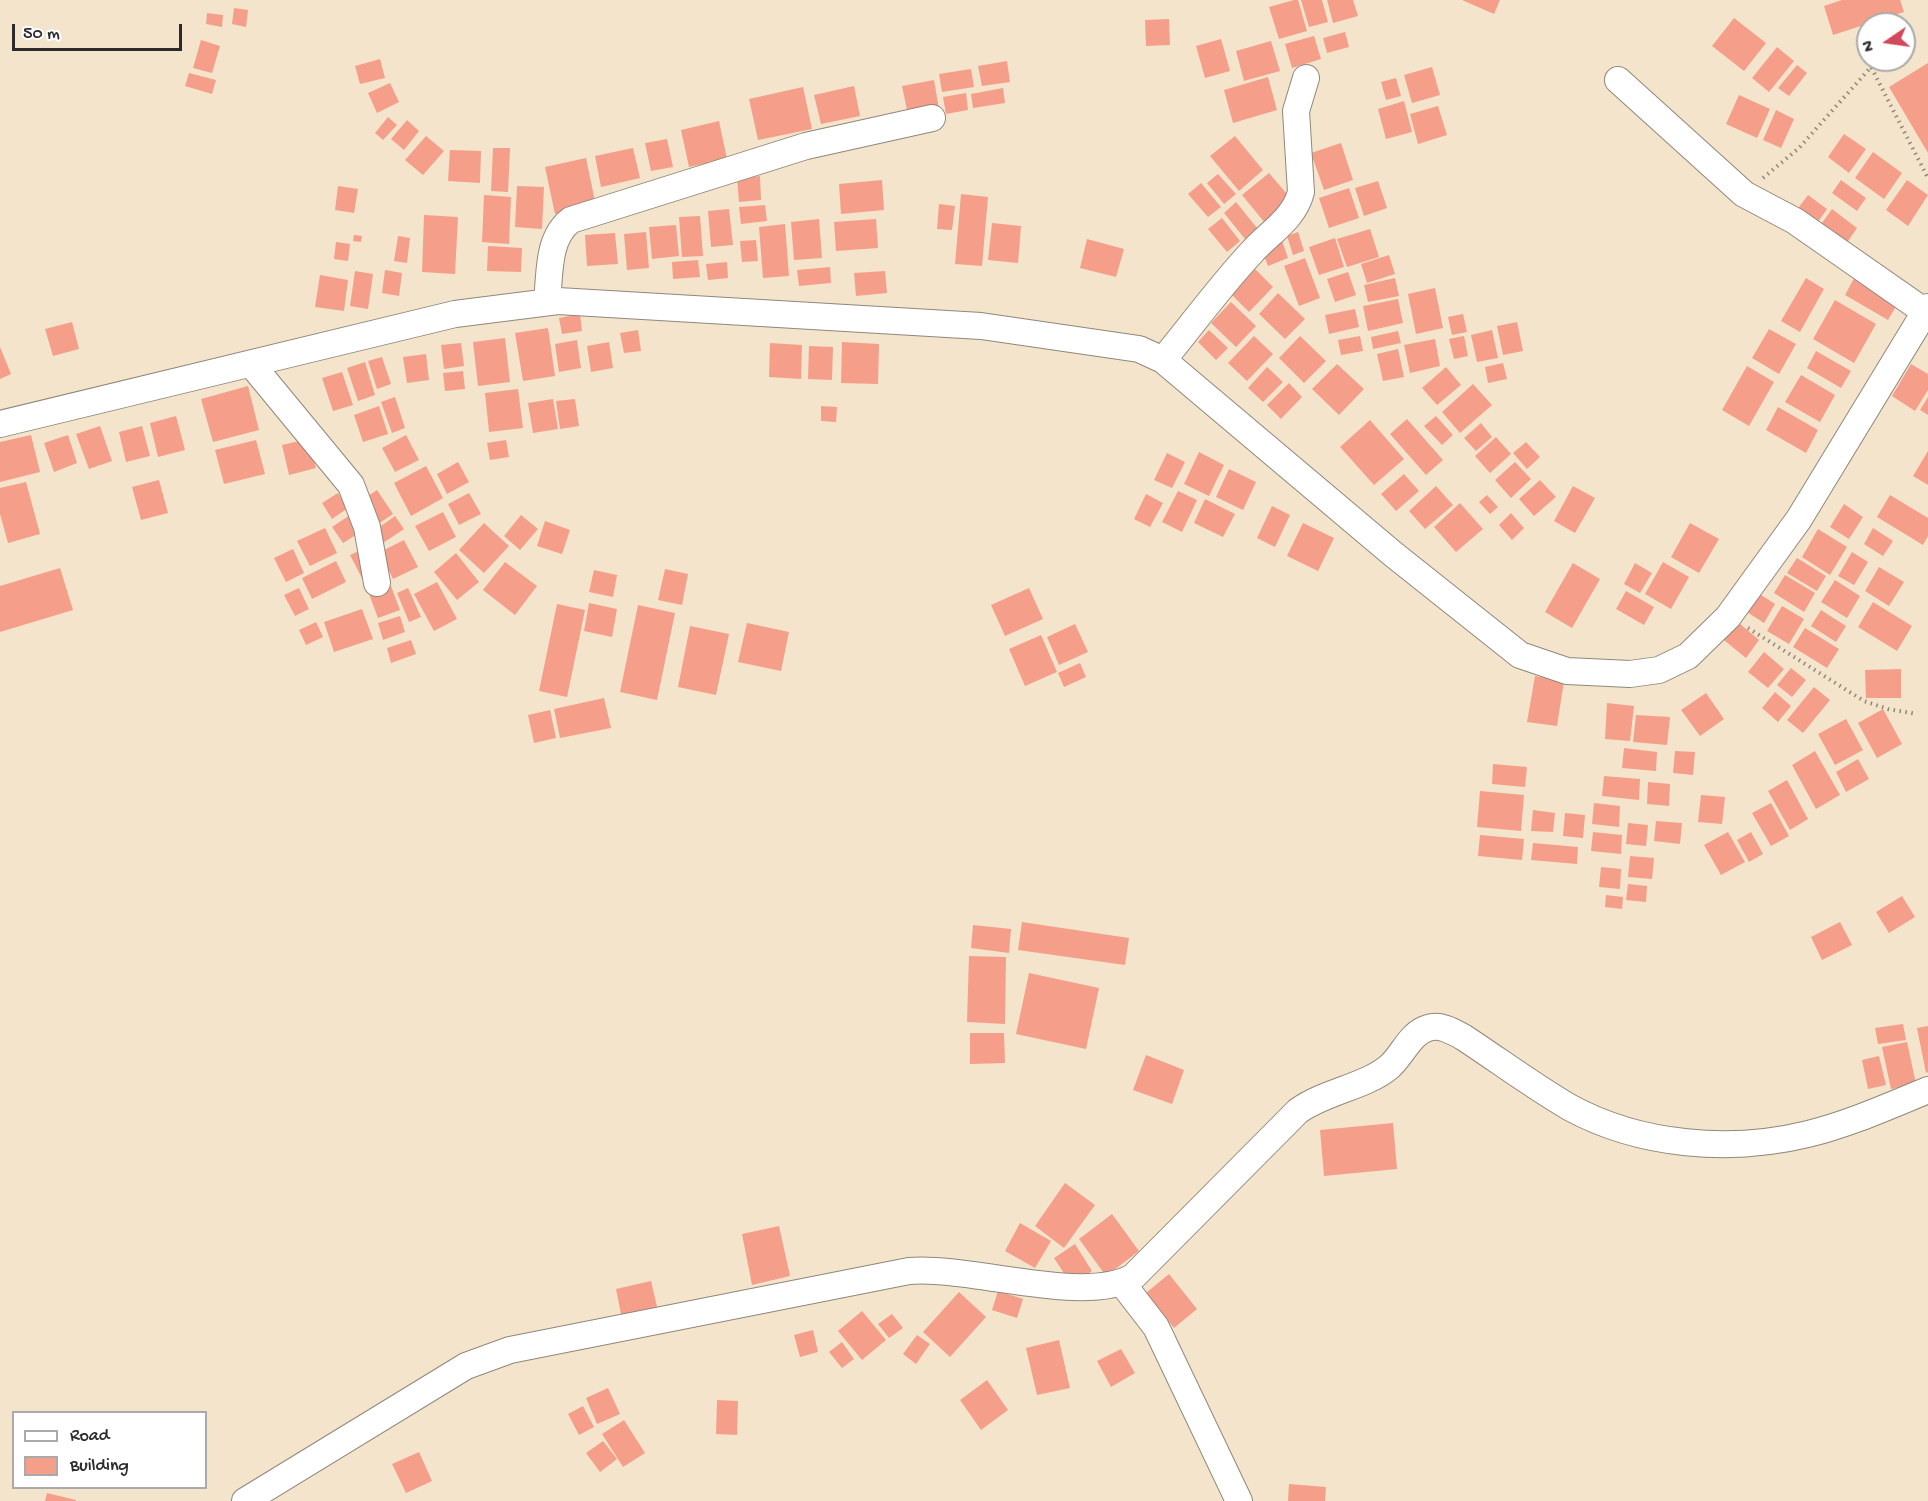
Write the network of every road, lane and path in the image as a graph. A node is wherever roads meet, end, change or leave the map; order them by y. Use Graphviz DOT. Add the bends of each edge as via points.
graph roads {
  1 [pos="1306,78"];
  2 [pos="1618,81"];
  3 [pos="932,118"];
  4 [pos="1928,178"];
  5 [pos="1744,194"];
  6 [pos="547,302"];
  7 [pos="1926,309"];
  8 [pos="1163,360"];
  9 [pos="252,365"];
  10 [pos="0,424"];
  11 [pos="377,583"];
  12 [pos="1728,617"];
  13 [pos="1917,714"];
  14 [pos="1928,1090"];
  15 [pos="1122,1283"];
  16 [pos="245,1501"];
  17 [pos="1239,1501"];
  1 -- 8 [label="street" via="1296,111 1301,183 1298,204 1252,252"];
  2 -- 5 [label="street"];
  3 -- 6 [label="street" via="806,146 571,220 555,238"];
  4 -- 5 [label="path" via="1871,67 1799,148"];
  5 -- 7 [label="street" via="1795,221"];
  6 -- 8 [label="street" via="981,326 1139,349"];
  6 -- 9 [label="street" via="455,314"];
  7 -- 12 [label="street" via="1799,519"];
  8 -- 12 [label="street" via="1393,554 1520,655 1567,671 1630,674 1659,670 1688,656"];
  9 -- 10 [label="street"];
  9 -- 11 [label="street" via="351,485 367,526"];
  12 -- 13 [label="path" via="1864,701"];
  14 -- 15 [label="street" via="1807,1135 1711,1146 1619,1128 1570,1107 1463,1037 1447,1028 1432,1026 1420,1031 1383,1071 1316,1098 1298,1111 1133,1277"];
  15 -- 16 [label="street" via="1086,1289 954,1271 909,1271 510,1350 466,1366"];
  15 -- 17 [label="street" via="1156,1327"];
}
